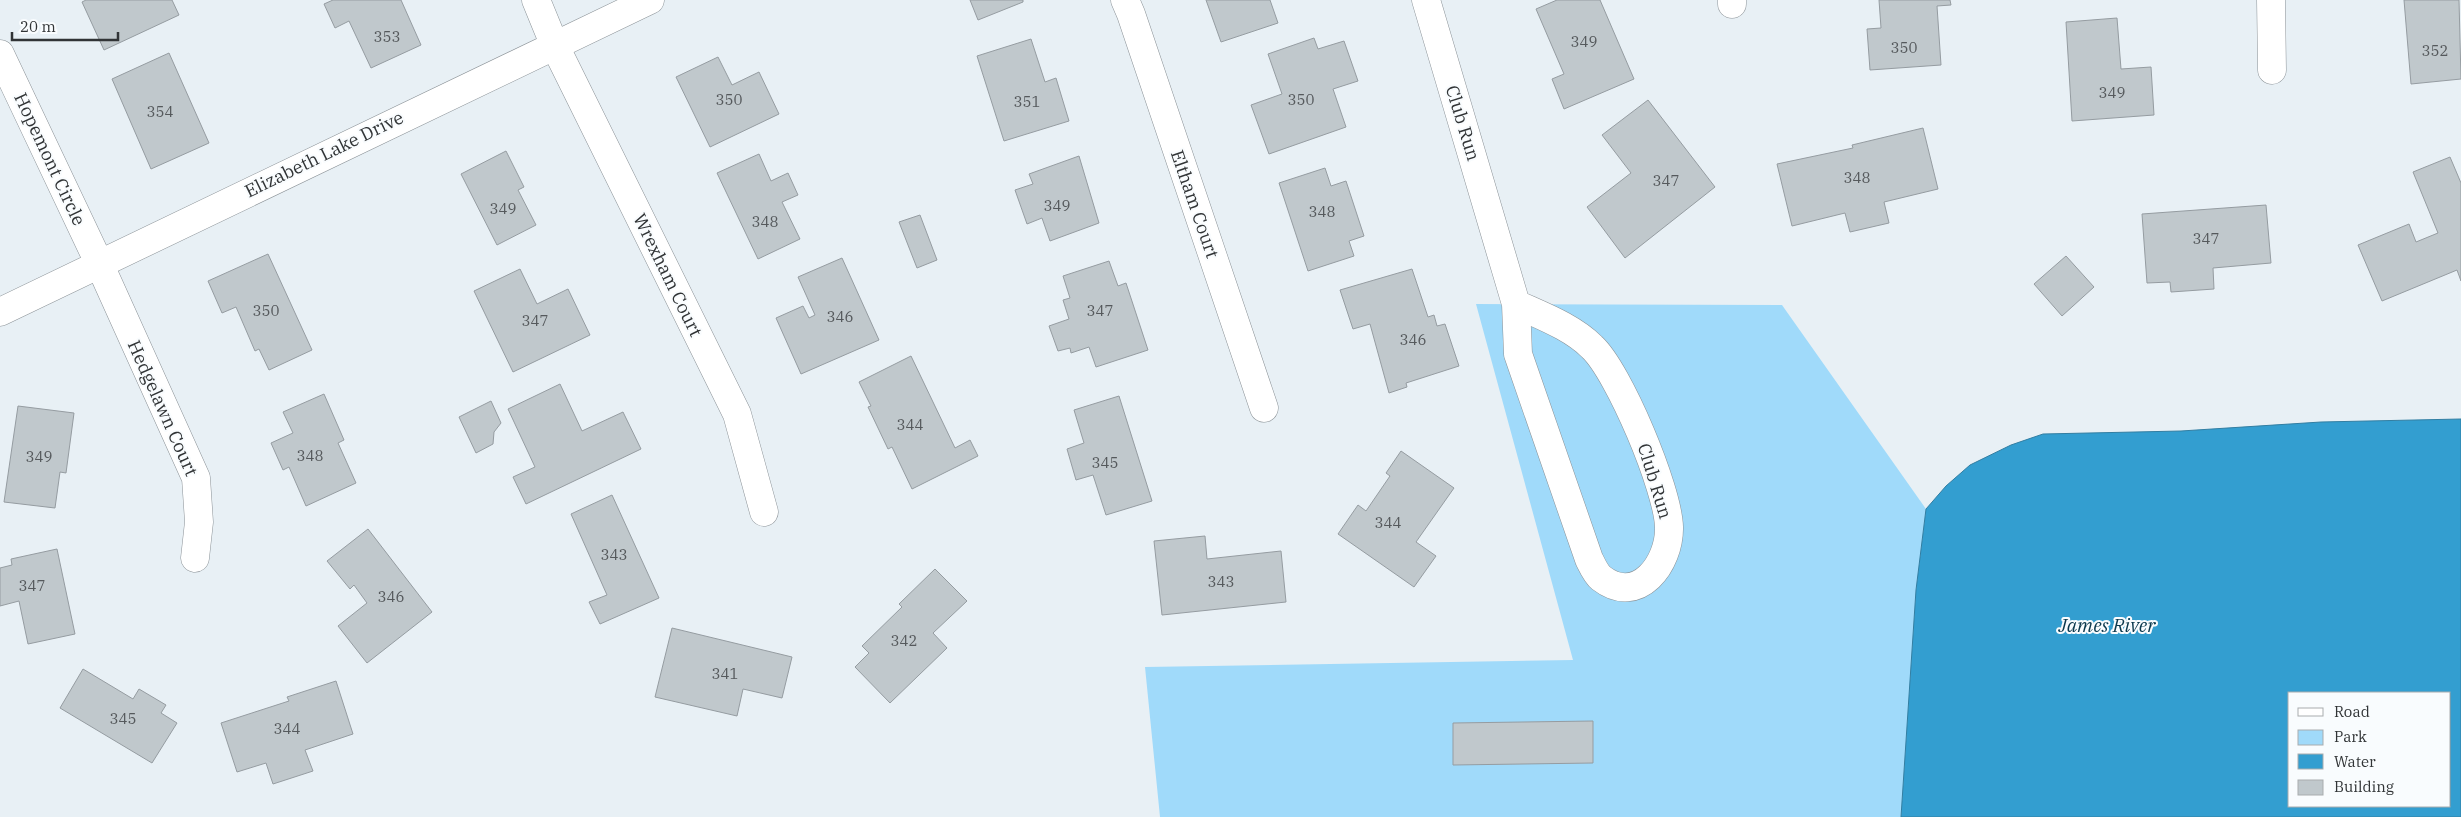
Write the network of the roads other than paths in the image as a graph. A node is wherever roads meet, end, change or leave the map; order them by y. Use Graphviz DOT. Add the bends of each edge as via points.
graph roads {
  1 [pos="536,0"];
  2 [pos="650,0"];
  3 [pos="1125,0"];
  4 [pos="1426,0"];
  5 [pos="2271,0"];
  6 [pos="554,44"];
  7 [pos="0,54"];
  8 [pos="2272,70"];
  9 [pos="99,263"];
  10 [pos="1516,304"];
  11 [pos="0,312"];
  12 [pos="1264,408"];
  13 [pos="764,512"];
  14 [pos="195,558"];
  1 -- 6 [label="street, Wrexham Court"];
  2 -- 6 [label="street, Elizabeth Lake Drive"];
  3 -- 12 [label="street, Eltham Court"];
  4 -- 10 [label="street, Club Run"];
  5 -- 8 [label="street"];
  6 -- 9 [label="street, Elizabeth Lake Drive"];
  6 -- 13 [label="street, Wrexham Court" via="737,414"];
  7 -- 9 [label="street, Hopemont Circle"];
  9 -- 11 [label="street, Elizabeth Lake Drive"];
  9 -- 14 [label="street, Hedgelawn Court" via="196,478 199,522"];
  10 -- 10 [label="street, Club Run" via="1518,354 1589,559 1600,577 1616,588 1631,587 1649,580 1664,557 1669,527 1659,484 1634,416 1608,367 1592,346 1554,321"];
}
